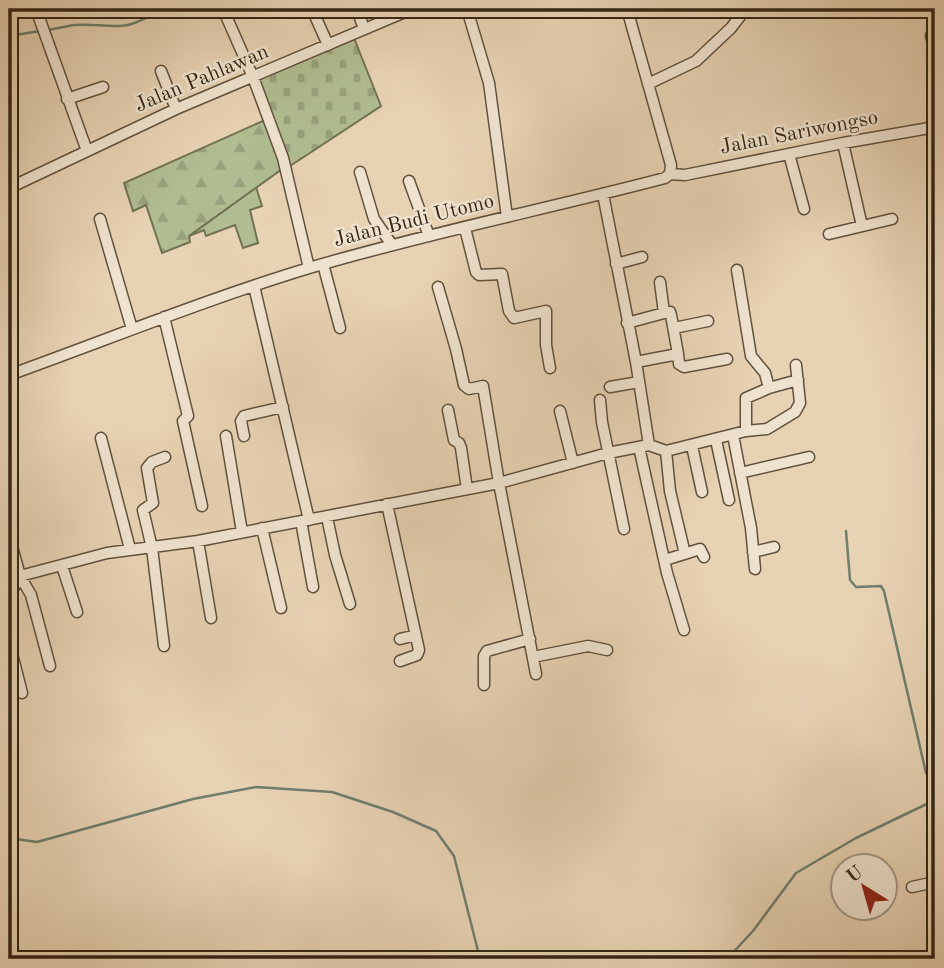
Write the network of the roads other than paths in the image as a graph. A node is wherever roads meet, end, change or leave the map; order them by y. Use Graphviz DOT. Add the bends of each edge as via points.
graph roads {
  1 [pos="36,9"];
  2 [pos="222,9"];
  3 [pos="312,9"];
  4 [pos="357,9"];
  5 [pos="379,9"];
  6 [pos="412,9"];
  7 [pos="467,9"];
  8 [pos="630,9"];
  9 [pos="744,11"];
  10 [pos="382,21"];
  11 [pos="935,25"];
  12 [pos="364,29"];
  13 [pos="328,45"];
  14 [pos="935,50"];
  15 [pos="162,71"];
  16 [pos="253,77"];
  17 [pos="648,84"];
  18 [pos="103,87"];
  19 [pos="67,99"];
  20 [pos="176,109"];
  21 [pos="935,127"];
  22 [pos="843,143"];
  23 [pos="87,151"];
  24 [pos="789,154"];
  25 [pos="360,172"];
  26 [pos="670,174"];
  27 [pos="409,181"];
  28 [pos="9,188"];
  29 [pos="603,194"];
  30 [pos="804,209"];
  31 [pos="507,217"];
  32 [pos="100,219"];
  33 [pos="892,219"];
  34 [pos="862,226"];
  35 [pos="465,228"];
  36 [pos="829,234"];
  37 [pos="429,236"];
  38 [pos="392,245"];
  39 [pos="642,257"];
  40 [pos="324,264"];
  41 [pos="616,264"];
  42 [pos="309,268"];
  43 [pos="737,270"];
  44 [pos="660,282"];
  45 [pos="254,286"];
  46 [pos="438,287"];
  47 [pos="664,313"];
  48 [pos="164,317"];
  49 [pos="708,321"];
  50 [pos="627,323"];
  51 [pos="340,328"];
  52 [pos="674,328"];
  53 [pos="132,329"];
  54 [pos="678,354"];
  55 [pos="727,359"];
  56 [pos="636,362"];
  57 [pos="796,365"];
  58 [pos="550,368"];
  59 [pos="10,371"];
  60 [pos="798,380"];
  61 [pos="639,382"];
  62 [pos="610,387"];
  63 [pos="769,388"];
  64 [pos="600,400"];
  65 [pos="283,407"];
  66 [pos="448,410"];
  67 [pos="560,411"];
  68 [pos="746,431"];
  69 [pos="733,435"];
  70 [pos="226,436"];
  71 [pos="244,436"];
  72 [pos="101,438"];
  73 [pos="716,440"];
  74 [pos="644,446"];
  75 [pos="692,446"];
  76 [pos="666,451"];
  77 [pos="608,453"];
  78 [pos="165,457"];
  79 [pos="809,457"];
  80 [pos="573,463"];
  81 [pos="740,473"];
  82 [pos="499,483"];
  83 [pos="467,489"];
  84 [pos="702,492"];
  85 [pos="729,500"];
  86 [pos="387,504"];
  87 [pos="202,506"];
  88 [pos="327,517"];
  89 [pos="305,520"];
  90 [pos="262,528"];
  91 [pos="625,529"];
  92 [pos="242,532"];
  93 [pos="9,535"];
  94 [pos="198,541"];
  95 [pos="774,547"];
  96 [pos="152,548"];
  97 [pos="130,549"];
  98 [pos="753,552"];
  99 [pos="685,554"];
  100 [pos="704,557"];
  101 [pos="665,560"];
  102 [pos="62,566"];
  103 [pos="755,569"];
  104 [pos="20,576"];
  105 [pos="313,587"];
  106 [pos="9,596"];
  107 [pos="350,604"];
  108 [pos="281,608"];
  109 [pos="77,612"];
  110 [pos="211,618"];
  111 [pos="684,630"];
  112 [pos="416,635"];
  113 [pos="400,639"];
  114 [pos="530,639"];
  115 [pos="9,642"];
  116 [pos="164,646"];
  117 [pos="607,650"];
  118 [pos="533,657"];
  119 [pos="400,661"];
  120 [pos="50,666"];
  121 [pos="536,674"];
  122 [pos="484,685"];
  123 [pos="23,693"];
  124 [pos="935,882"];
  125 [pos="912,887"];
  1 -- 19 [label="street"];
  2 -- 16 [label="street"];
  3 -- 13 [label="street"];
  4 -- 12 [label="street"];
  5 -- 10 [label="street"];
  6 -- 10 [label="street, Jalan Pahlawan"];
  7 -- 31 [label="street" via="489,83"];
  8 -- 17 [label="street"];
  9 -- 17 [label="street" via="696,61"];
  10 -- 12 [label="street, Jalan Pahlawan"];
  11 -- 14 [label="street" via="930,36"];
  12 -- 13 [label="street, Jalan Pahlawan"];
  13 -- 16 [label="street, Jalan Pahlawan"];
  15 -- 20 [label="street"];
  16 -- 20 [label="street, Jalan Pahlawan"];
  16 -- 42 [label="street" via="286,167"];
  17 -- 26 [label="street"];
  18 -- 19 [label="street"];
  19 -- 23 [label="street"];
  20 -- 23 [label="street, Jalan Pahlawan"];
  21 -- 22 [label="street, Jalan Sariwongso"];
  22 -- 24 [label="street, Jalan Sariwongso"];
  22 -- 34 [label="street"];
  23 -- 28 [label="street, Jalan Pahlawan"];
  24 -- 26 [label="street, Jalan Sariwongso"];
  24 -- 30 [label="street"];
  25 -- 38 [label="street" via="374,219"];
  26 -- 29 [label="street, Jalan Budi Utomo"];
  27 -- 37 [label="street"];
  29 -- 31 [label="street, Jalan Budi Utomo"];
  29 -- 41 [label="street"];
  31 -- 35 [label="street, Jalan Budi Utomo"];
  32 -- 53 [label="street"];
  33 -- 34 [label="street"];
  34 -- 36 [label="street"];
  35 -- 37 [label="street, Jalan Budi Utomo"];
  35 -- 58 [label="street" via="476,272 502,274 514,318 546,311"];
  37 -- 38 [label="street, Jalan Budi Utomo"];
  38 -- 40 [label="street, Jalan Budi Utomo"];
  39 -- 41 [label="street"];
  40 -- 42 [label="street, Jalan Budi Utomo"];
  40 -- 51 [label="street"];
  41 -- 50 [label="street"];
  42 -- 45 [label="street, Jalan Budi Utomo"];
  43 -- 63 [label="street" via="751,356 765,373"];
  44 -- 47 [label="street"];
  45 -- 48 [label="street, Jalan Budi Utomo"];
  45 -- 65 [label="street"];
  46 -- 82 [label="street" via="464,385 469,389 484,386"];
  47 -- 50 [label="street"];
  47 -- 52 [label="street" via="671,313"];
  48 -- 53 [label="street, Jalan Budi Utomo"];
  48 -- 87 [label="street" via="188,416 183,421"];
  49 -- 52 [label="street"];
  50 -- 56 [label="street"];
  52 -- 54 [label="street"];
  53 -- 59 [label="street, Jalan Budi Utomo"];
  54 -- 55 [label="street" via="684,367"];
  54 -- 56 [label="street"];
  56 -- 61 [label="street"];
  57 -- 60 [label="street"];
  60 -- 63 [label="street"];
  60 -- 68 [label="street" via="800,403 795,412 767,429"];
  61 -- 62 [label="street"];
  61 -- 74 [label="street"];
  63 -- 68 [label="street" via="746,398"];
  64 -- 77 [label="street"];
  65 -- 71 [label="street" via="244,416"];
  65 -- 89 [label="street"];
  66 -- 83 [label="street" via="454,440 461,448"];
  67 -- 80 [label="street"];
  68 -- 69 [label="street"];
  69 -- 73 [label="street"];
  69 -- 81 [label="street"];
  70 -- 92 [label="street"];
  72 -- 97 [label="street"];
  73 -- 75 [label="street"];
  73 -- 85 [label="street"];
  74 -- 76 [label="street"];
  74 -- 77 [label="street"];
  74 -- 101 [label="street"];
  75 -- 76 [label="street"];
  75 -- 84 [label="street"];
  76 -- 99 [label="street"];
  77 -- 80 [label="street"];
  77 -- 91 [label="street"];
  78 -- 96 [label="street" via="147,468 153,503 144,510"];
  79 -- 81 [label="street"];
  80 -- 82 [label="street"];
  81 -- 98 [label="street"];
  82 -- 83 [label="street"];
  82 -- 114 [label="street"];
  83 -- 86 [label="street"];
  86 -- 88 [label="street"];
  86 -- 112 [label="street"];
  88 -- 89 [label="street"];
  88 -- 107 [label="street"];
  89 -- 90 [label="street"];
  89 -- 105 [label="street"];
  90 -- 92 [label="street"];
  90 -- 108 [label="street"];
  92 -- 94 [label="street"];
  93 -- 104 [label="street"];
  94 -- 96 [label="street"];
  94 -- 110 [label="street"];
  95 -- 98 [label="street"];
  96 -- 97 [label="street"];
  96 -- 116 [label="street"];
  97 -- 102 [label="street"];
  98 -- 103 [label="street"];
  99 -- 100 [label="street" via="700,549"];
  99 -- 101 [label="street"];
  101 -- 111 [label="street"];
  102 -- 104 [label="street"];
  102 -- 109 [label="street"];
  104 -- 106 [label="street"];
  104 -- 120 [label="street" via="31,595"];
  112 -- 113 [label="street"];
  112 -- 119 [label="street" via="419,653"];
  114 -- 118 [label="street"];
  114 -- 122 [label="street" via="487,651"];
  115 -- 123 [label="street"];
  117 -- 118 [label="street" via="588,646"];
  118 -- 121 [label="street"];
  124 -- 125 [label="street"];
}
